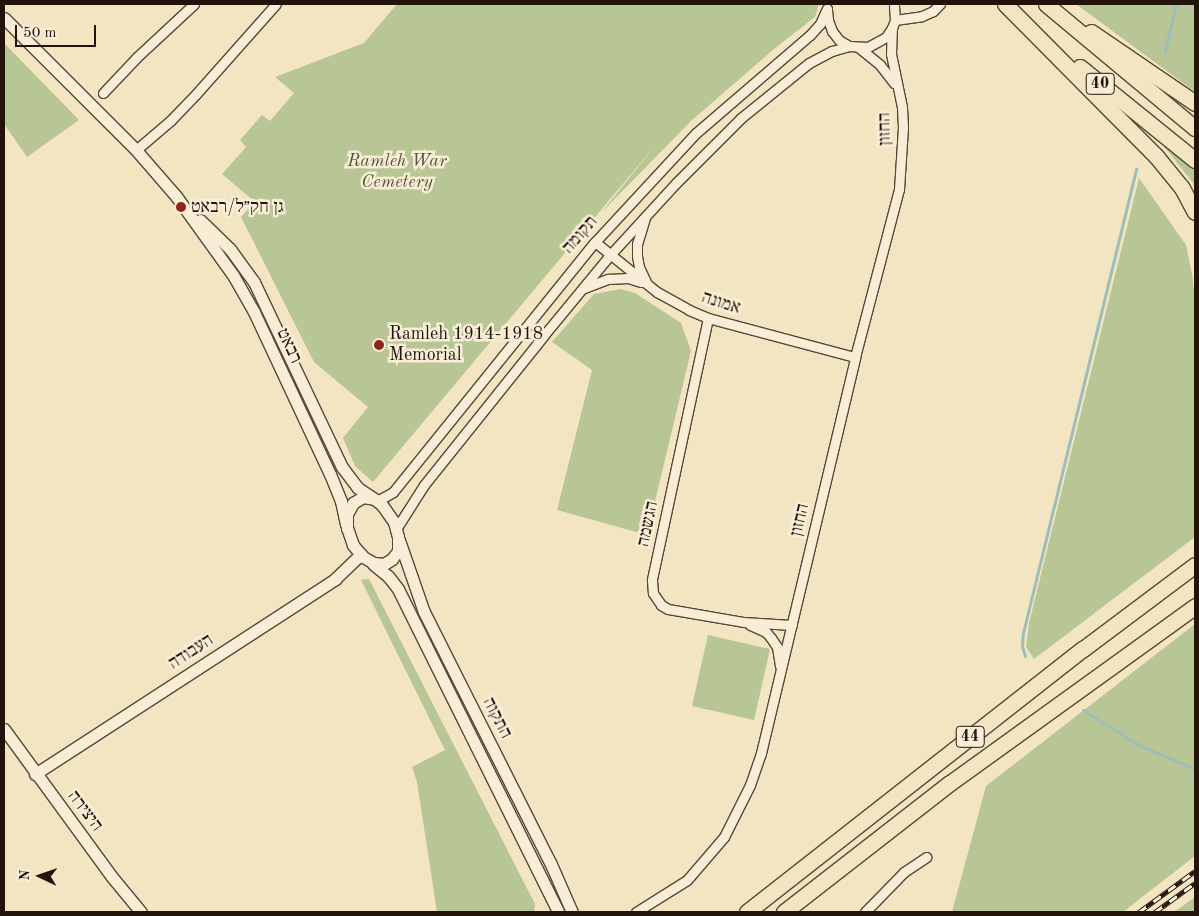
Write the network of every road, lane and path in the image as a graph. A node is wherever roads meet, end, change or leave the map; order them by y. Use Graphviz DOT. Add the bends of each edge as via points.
graph roads {
  1 [pos="194,4"];
  2 [pos="276,4"];
  3 [pos="894,4"];
  4 [pos="1006,4"];
  5 [pos="1048,4"];
  6 [pos="936,5"];
  7 [pos="828,6"];
  8 [pos="4,14"];
  9 [pos="4,18"];
  10 [pos="893,24"];
  11 [pos="21,34"];
  12 [pos="854,46"];
  13 [pos="898,90"];
  14 [pos="103,93"];
  15 [pos="1195,102"];
  16 [pos="1195,128"];
  17 [pos="136,150"];
  18 [pos="1195,160"];
  19 [pos="176,196"];
  20 [pos="1195,212"];
  21 [pos="646,216"];
  22 [pos="595,242"];
  23 [pos="610,255"];
  24 [pos="647,284"];
  25 [pos="581,289"];
  26 [pos="708,318"];
  27 [pos="855,357"];
  28 [pos="375,500"];
  29 [pos="346,524"];
  30 [pos="397,533"];
  31 [pos="366,558"];
  32 [pos="1195,565"];
  33 [pos="1195,606"];
  34 [pos="743,622"];
  35 [pos="792,625"];
  36 [pos="780,673"];
  37 [pos="4,729"];
  38 [pos="35,774"];
  39 [pos="926,857"];
  40 [pos="552,899"];
  41 [pos="141,912"];
  42 [pos="552,912"];
  43 [pos="558,912"];
  44 [pos="572,912"];
  45 [pos="636,912"];
  46 [pos="747,912"];
  47 [pos="784,912"];
  48 [pos="865,912"];
  1 -- 14 [label="street"];
  2 -- 17 [label="street" via="196,94"];
  3 -- 10 [label="street, החזון"];
  4 -- 18 [label="highway, 40"];
  4 -- 20 [label="highway" via="1156,156 1182,188"];
  5 -- 15 [label="highway"];
  5 -- 16 [label="highway, 40"];
  6 -- 10 [label="street" via="922,16"];
  7 -- 12 [label="street, החזון" via="832,31 840,40"];
  7 -- 22 [label="street, תקומה" via="820,24 810,35 696,133"];
  8 -- 11 [label="street, רבאט"];
  9 -- 11 [label="street, רבאט"];
  10 -- 12 [label="street, תקומה" via="878,43"];
  10 -- 13 [label="street, החזון" via="891,54"];
  11 -- 17 [label="street, רבאט"];
  12 -- 13 [label="street, החזון" via="880,65"];
  12 -- 21 [label="street, תקומה" via="832,51 809,63 763,100 710,147"];
  13 -- 27 [label="street, החזון" via="904,127 899,189"];
  17 -- 19 [label="street, רבאט"];
  19 -- 28 [label="street, רבאט" via="244,266 266,305 342,467 358,488"];
  19 -- 29 [label="street, רבאט" via="233,275 254,312 334,484"];
  21 -- 23 [label="street, תקומה"];
  21 -- 24 [label="street" via="637,244 637,256 638,267"];
  22 -- 23 [label="street, אמונה"];
  22 -- 28 [label="street, תקומה" via="393,492"];
  23 -- 24 [label="street, אמונה"];
  23 -- 25 [label="street, תקומה"];
  24 -- 25 [label="street" via="628,278 608,279"];
  24 -- 26 [label="street, אמונה" via="674,302"];
  25 -- 30 [label="street, תקומה" via="424,485"];
  26 -- 27 [label="street, אמונה"];
  26 -- 34 [label="street, הגשמה" via="652,580 653,593 668,609"];
  27 -- 35 [label="street, החזון"];
  28 -- 29 [label="street" via="363,497 355,501 348,511"];
  28 -- 30 [label="street" via="388,513"];
  29 -- 31 [label="street" via="349,537"];
  30 -- 31 [label="street" via="398,551 390,562 380,564"];
  30 -- 44 [label="street, התקוה" via="424,612"];
  31 -- 38 [label="street, העבודה"];
  31 -- 40 [label="street, התקוה" via="398,589"];
  32 -- 46 [label="highway, 44" via="1083,648"];
  33 -- 47 [label="highway, 44" via="950,783"];
  34 -- 35 [label="street, הגשמה"];
  34 -- 36 [label="street" via="766,632 771,638 779,657"];
  35 -- 36 [label="street, החזון"];
  36 -- 45 [label="street, החזון" via="761,753 750,785 724,837 687,880"];
  37 -- 38 [label="street, היצירה"];
  38 -- 41 [label="street, היצירה"];
  39 -- 48 [label="street" via="904,872"];
  40 -- 42 [label="street"];
  40 -- 43 [label="street, התקוה"];
}
